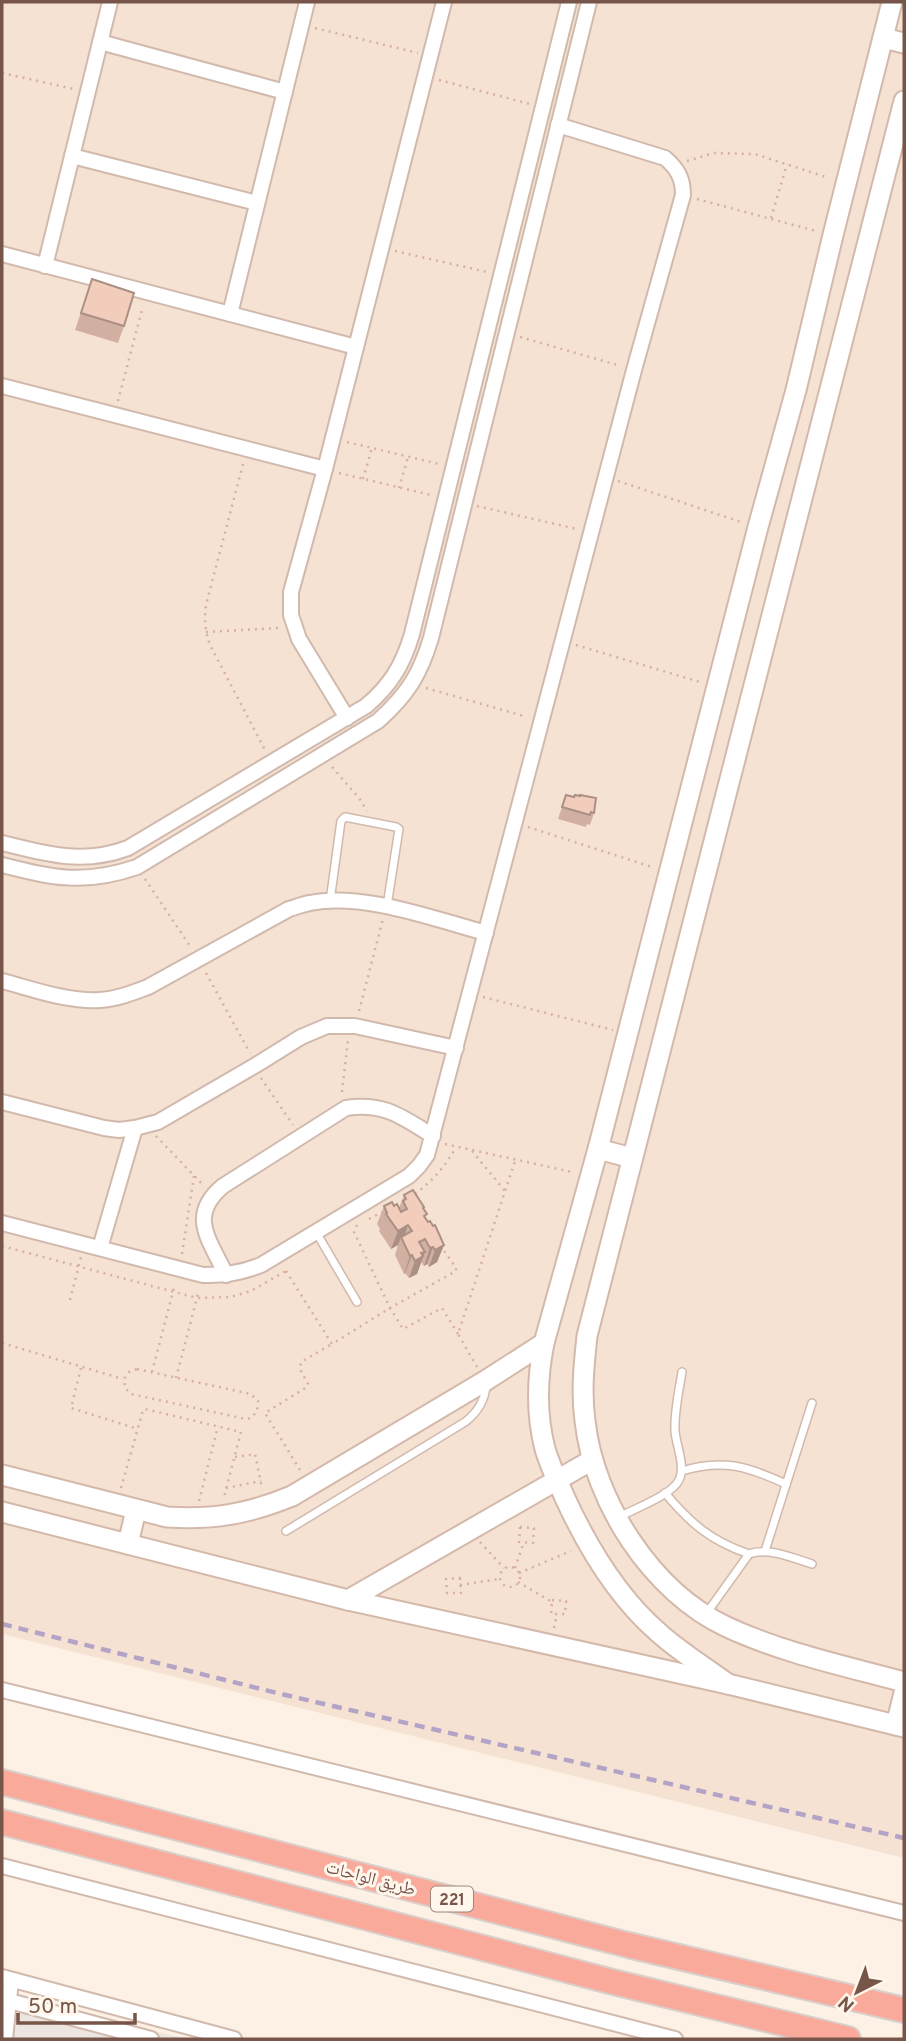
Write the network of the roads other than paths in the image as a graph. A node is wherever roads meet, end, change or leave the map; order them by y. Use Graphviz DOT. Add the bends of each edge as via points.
graph roads {
  1 [pos="110,2"];
  2 [pos="307,2"];
  3 [pos="444,2"];
  4 [pos="569,2"];
  5 [pos="589,2"];
  6 [pos="892,2"];
  7 [pos="883,38"];
  8 [pos="100,42"];
  9 [pos="904,43"];
  10 [pos="285,92"];
  11 [pos="904,102"];
  12 [pos="558,125"];
  13 [pos="72,156"];
  14 [pos="257,203"];
  15 [pos="2,254"];
  16 [pos="45,266"];
  17 [pos="501,279"];
  18 [pos="518,285"];
  19 [pos="230,314"];
  20 [pos="356,346"];
  21 [pos="2,386"];
  22 [pos="796,390"];
  23 [pos="829,398"];
  24 [pos="325,469"];
  25 [pos="423,591"];
  26 [pos="441,595"];
  27 [pos="347,718"];
  28 [pos="208,801"];
  29 [pos="217,819"];
  30 [pos="2,842"];
  31 [pos="2,865"];
  32 [pos="330,901"];
  33 [pos="387,906"];
  34 [pos="486,933"];
  35 [pos="2,981"];
  36 [pos="456,1048"];
  37 [pos="2,1102"];
  38 [pos="141,1127"];
  39 [pos="432,1138"];
  40 [pos="598,1149"];
  41 [pos="632,1158"];
  42 [pos="2,1223"];
  43 [pos="316,1232"];
  44 [pos="100,1248"];
  45 [pos="226,1275"];
  46 [pos="357,1302"];
  47 [pos="544,1343"];
  48 [pos="682,1371"];
  49 [pos="485,1381"];
  50 [pos="812,1403"];
  51 [pos="592,1460"];
  52 [pos="682,1471"];
  53 [pos="2,1475"];
  54 [pos="557,1480"];
  55 [pos="786,1484"];
  56 [pos="665,1493"];
  57 [pos="136,1510"];
  58 [pos="2,1512"];
  59 [pos="616,1518"];
  60 [pos="286,1531"];
  61 [pos="128,1544"];
  62 [pos="765,1551"];
  63 [pos="749,1554"];
  64 [pos="812,1564"];
  65 [pos="348,1600"];
  66 [pos="705,1614"];
  67 [pos="904,1682"];
  68 [pos="728,1684"];
  69 [pos="2,1690"];
  70 [pos="904,1693"];
  71 [pos="900,1726"];
  72 [pos="2,1782"];
  73 [pos="6,1824"];
  74 [pos="2,1866"];
  75 [pos="904,1913"];
  76 [pos="6,1979"];
  77 [pos="5,2000"];
  78 [pos="904,2010"];
  79 [pos="144,2015"];
  80 [pos="145,2038"];
  81 [pos="5,2039"];
  82 [pos="234,2039"];
  83 [pos="675,2039"];
  84 [pos="848,2039"];
  1 -- 8 [label="street"];
  2 -- 10 [label="street"];
  3 -- 20 [label="street"];
  4 -- 17 [label="street"];
  5 -- 12 [label="street"];
  6 -- 7 [label="street"];
  7 -- 9 [label="street"];
  7 -- 22 [label="street"];
  8 -- 10 [label="street"];
  8 -- 13 [label="street"];
  10 -- 14 [label="street"];
  11 -- 23 [label="street"];
  12 -- 18 [label="street"];
  12 -- 34 [label="street" via="665,158 680,174 683,195"];
  13 -- 14 [label="street"];
  13 -- 16 [label="street"];
  14 -- 19 [label="street"];
  15 -- 16 [label="street"];
  16 -- 19 [label="street"];
  17 -- 18 [label="street"];
  17 -- 25 [label="street"];
  18 -- 26 [label="street"];
  19 -- 20 [label="street"];
  20 -- 24 [label="street"];
  21 -- 24 [label="street"];
  22 -- 23 [label="street"];
  22 -- 40 [label="street"];
  23 -- 41 [label="street"];
  24 -- 27 [label="street" via="290,603 299,639"];
  25 -- 26 [label="street"];
  25 -- 27 [label="street" via="396,675 382,692"];
  26 -- 29 [label="street" via="424,662 397,704 378,721"];
  27 -- 28 [label="street"];
  28 -- 29 [label="street"];
  28 -- 30 [label="street" via="139,843 99,857 65,857"];
  29 -- 31 [label="street" via="136,867 102,877 63,879"];
  32 -- 33 [label="street"];
  32 -- 33 [label="lane" via="342,818 399,829"];
  32 -- 35 [label="street" via="289,909 124,996 75,999"];
  33 -- 34 [label="street"];
  34 -- 36 [label="street"];
  36 -- 38 [label="street" via="352,1026 327,1026 158,1122"];
  36 -- 39 [label="street"];
  37 -- 38 [label="street" via="104,1128"];
  38 -- 44 [label="street"];
  39 -- 43 [label="street" via="427,1154 409,1176"];
  39 -- 45 [label="street" via="393,1111 361,1105 346,1108 223,1185 205,1206 203,1219"];
  40 -- 41 [label="street"];
  40 -- 47 [label="street"];
  41 -- 51 [label="street" via="587,1336 583,1378"];
  42 -- 44 [label="street"];
  43 -- 45 [label="street" via="261,1265"];
  43 -- 46 [label="lane"];
  44 -- 45 [label="street" via="203,1275"];
  47 -- 49 [label="street"];
  47 -- 54 [label="street" via="539,1407 545,1448"];
  48 -- 52 [label="lane" via="675,1420"];
  49 -- 57 [label="street" via="292,1496 265,1507 195,1518"];
  49 -- 60 [label="lane" via="484,1400 466,1422"];
  50 -- 55 [label="lane"];
  51 -- 54 [label="street"];
  51 -- 59 [label="street"];
  52 -- 55 [label="lane" via="732,1465"];
  52 -- 56 [label="lane" via="674,1488"];
  53 -- 57 [label="street"];
  54 -- 65 [label="street"];
  54 -- 68 [label="street" via="587,1544 619,1591 658,1633"];
  55 -- 62 [label="lane"];
  56 -- 59 [label="lane"];
  56 -- 63 [label="lane" via="700,1530"];
  57 -- 61 [label="street"];
  58 -- 61 [label="street"];
  59 -- 66 [label="street" via="643,1558"];
  61 -- 65 [label="street"];
  62 -- 63 [label="lane"];
  62 -- 64 [label="lane"];
  63 -- 66 [label="lane"];
  65 -- 68 [label="street"];
  66 -- 67 [label="street" via="769,1644"];
  68 -- 71 [label="street"];
  69 -- 75 [label="street"];
  70 -- 71 [label="street"];
  72 -- 78 [label="highway, طريق الواحات / 221" via="628,1945"];
  73 -- 84 [label="highway, 221"];
  74 -- 83 [label="street"];
  76 -- 77 [label="street"];
  76 -- 79 [label="street"];
  77 -- 80 [label="street"];
  77 -- 81 [label="street"];
  79 -- 80 [label="street"];
  79 -- 82 [label="street"];
}
